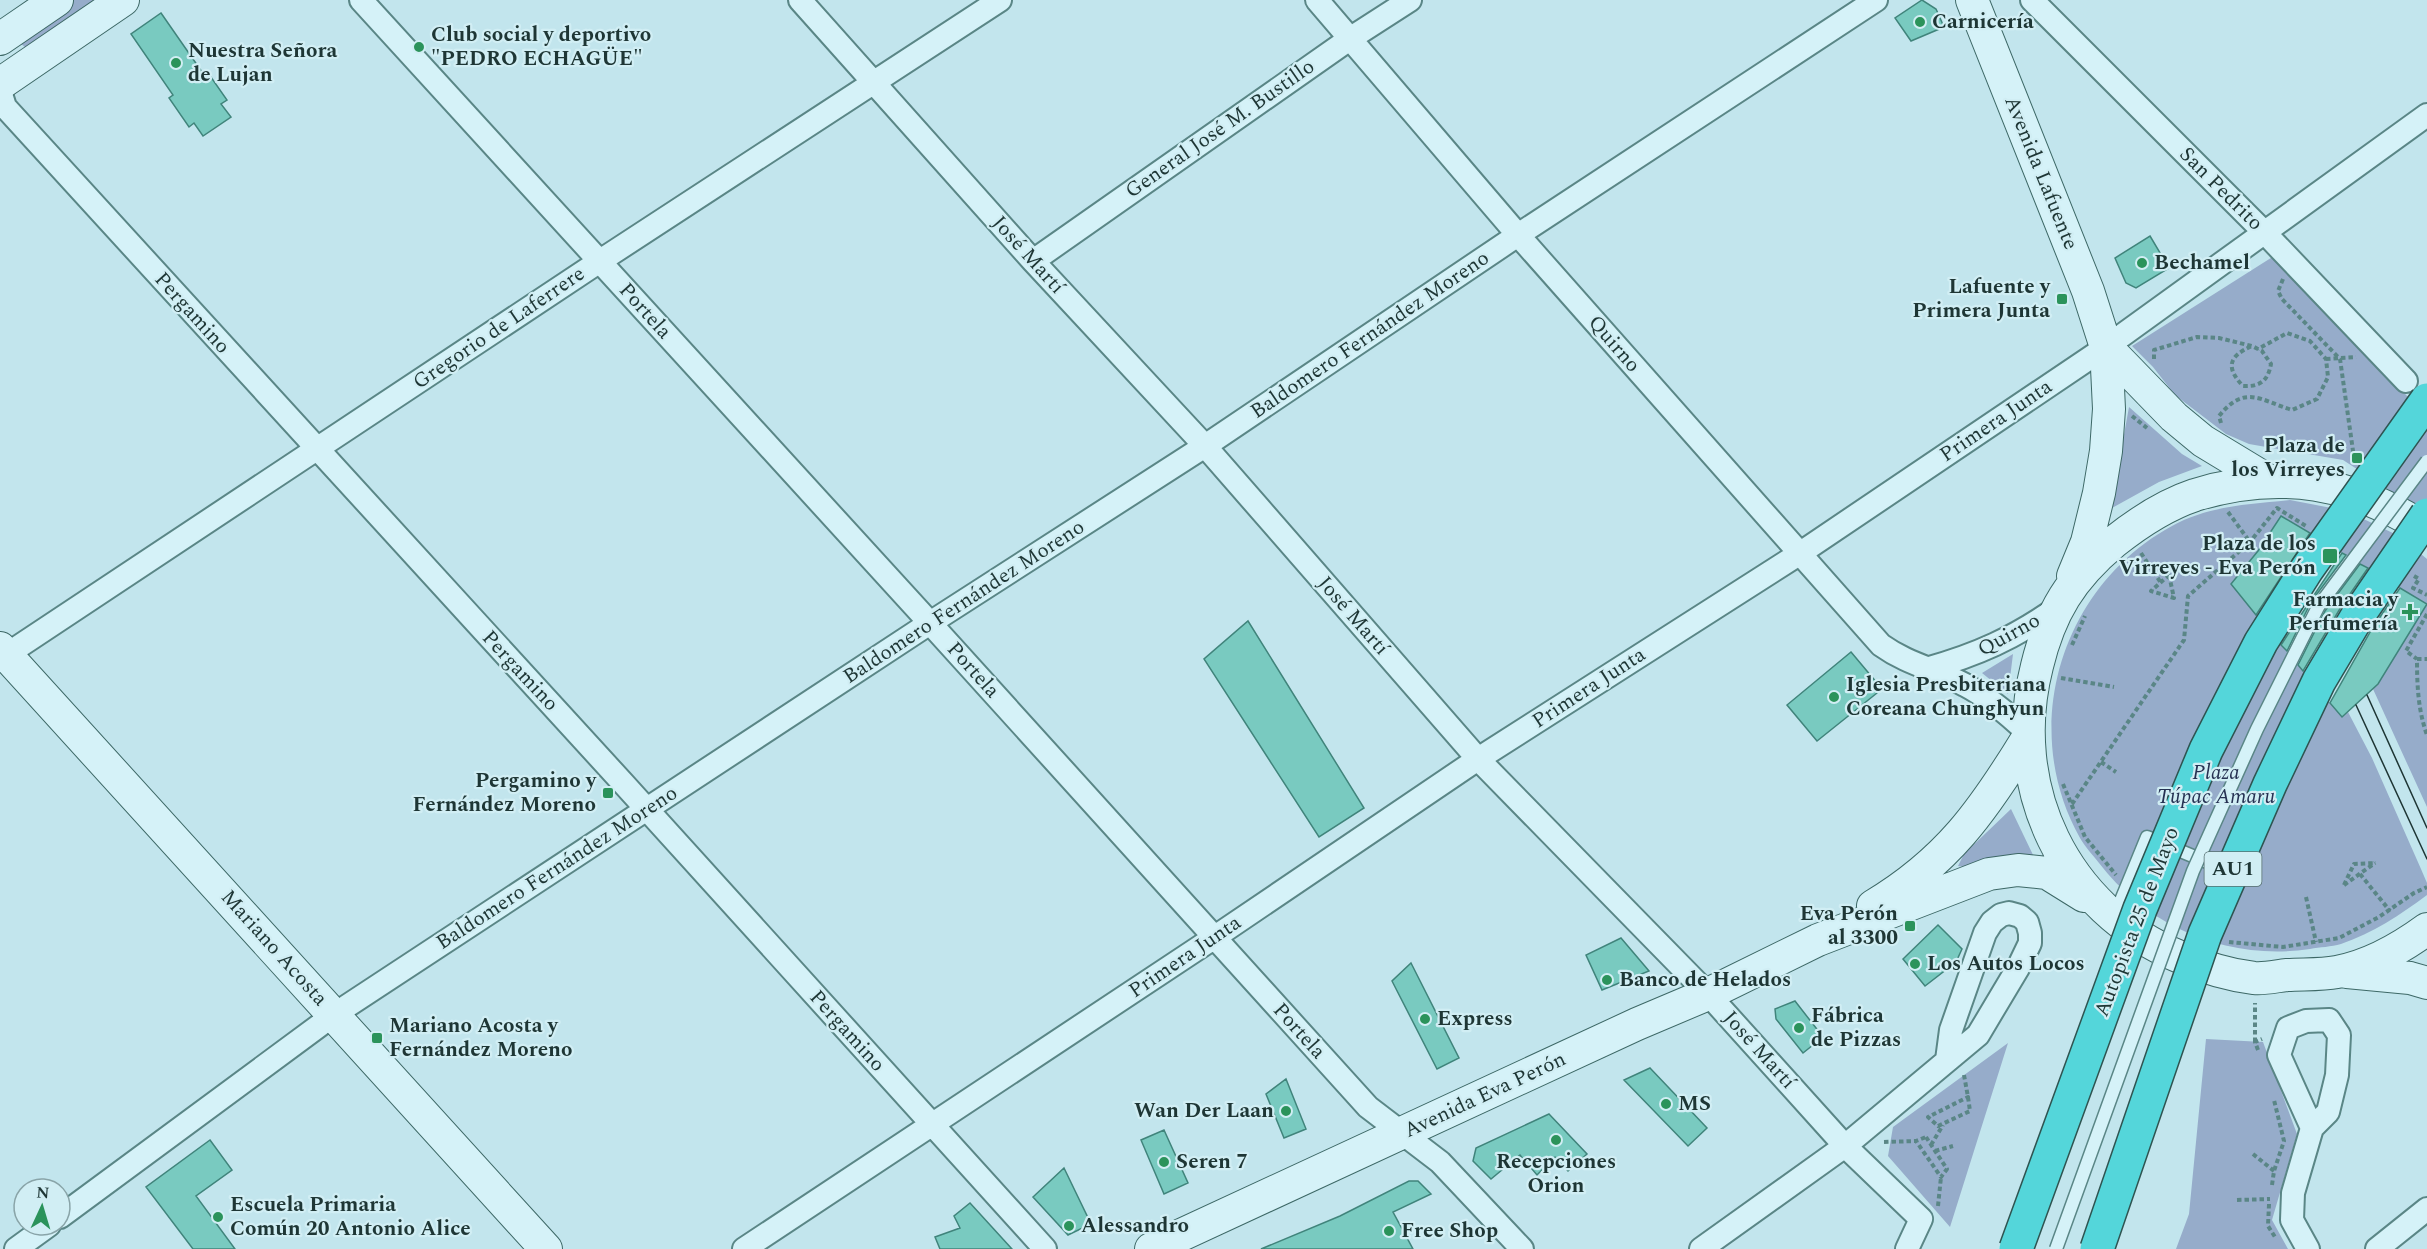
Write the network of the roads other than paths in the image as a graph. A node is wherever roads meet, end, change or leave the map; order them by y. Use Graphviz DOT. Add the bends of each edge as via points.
graph roads {
  1 [pos="57,0"];
  2 [pos="123,0"];
  3 [pos="361,0"];
  4 [pos="800,0"];
  5 [pos="1000,0"];
  6 [pos="1317,0"];
  7 [pos="1410,0"];
  8 [pos="1876,0"];
  9 [pos="1972,0"];
  10 [pos="2032,0"];
  11 [pos="1351,38"];
  12 [pos="0,39"];
  13 [pos="874,82"];
  14 [pos="0,84"];
  15 [pos="0,91"];
  16 [pos="2427,115"];
  17 [pos="2265,234"];
  18 [pos="1518,235"];
  19 [pos="600,261"];
  20 [pos="1033,261"];
  21 [pos="2106,347"];
  22 [pos="2416,391"];
  23 [pos="1205,446"];
  24 [pos="316,450"];
  25 [pos="2427,461"];
  26 [pos="2269,481"];
  27 [pos="2427,515"];
  28 [pos="2427,530"];
  29 [pos="1799,554"];
  30 [pos="2062,598"];
  31 [pos="930,623"];
  32 [pos="2,654"];
  33 [pos="1926,669"];
  34 [pos="2027,735"];
  35 [pos="1478,759"];
  36 [pos="646,810"];
  37 [pos="2111,915"];
  38 [pos="2427,929"];
  39 [pos="1215,937"];
  40 [pos="1818,940"];
  41 [pos="2206,968"];
  42 [pos="2338,972"];
  43 [pos="2427,983"];
  44 [pos="1708,994"];
  45 [pos="335,1014"];
  46 [pos="1947,1060"];
  47 [pos="931,1124"];
  48 [pos="2312,1128"];
  49 [pos="1402,1134"];
  50 [pos="1845,1146"];
  51 [pos="72,1208"];
  52 [pos="2427,1209"];
  53 [pos="32,1237"];
  54 [pos="16,1249"];
  55 [pos="546,1249"];
  56 [pos="744,1249"];
  57 [pos="1045,1249"];
  58 [pos="1151,1249"];
  59 [pos="1522,1249"];
  60 [pos="1701,1249"];
  61 [pos="1907,1249"];
  62 [pos="2016,1249"];
  63 [pos="2056,1249"];
  64 [pos="2097,1249"];
  65 [pos="2308,1249"];
  66 [pos="2377,1249"];
  1 -- 12 [label="main road"];
  2 -- 14 [label="main road"];
  3 -- 19 [label="street, Portela"];
  4 -- 13 [label="street, José Martí"];
  5 -- 13 [label="street, Gregorio de Laferrere"];
  6 -- 11 [label="street, Quirno"];
  7 -- 11 [label="street, General José M. Bustillo"];
  8 -- 18 [label="street, Baldomero Fernández Moreno"];
  9 -- 21 [label="main road, Avenida Lafuente" via="2088,291"];
  10 -- 17 [label="street, San Pedrito"];
  11 -- 18 [label="street, Quirno"];
  11 -- 20 [label="street, General José M. Bustillo"];
  13 -- 19 [label="street, Gregorio de Laferrere"];
  13 -- 20 [label="street, José Martí"];
  15 -- 24 [label="street, Pergamino" via="5,107"];
  16 -- 17 [label="street, Primera Junta"];
  17 -- 21 [label="street, Primera Junta"];
  17 -- 22 [label="street, San Pedrito"];
  18 -- 23 [label="street, Baldomero Fernández Moreno"];
  18 -- 29 [label="street, Quirno"];
  19 -- 24 [label="street, Gregorio de Laferrere"];
  19 -- 31 [label="street, Portela"];
  20 -- 23 [label="street, José Martí"];
  21 -- 26 [label="main road, Avenida Lafuente" via="2140,404"];
  21 -- 29 [label="street, Primera Junta"];
  21 -- 30 [label="main road, Avenida Lafuente" via="2109,409 2100,493 2087,542"];
  22 -- 62 [label="highway, Autopista 25 de Mayo, bridge" via="2261,642 2206,750 2140,909"];
  23 -- 31 [label="street, Baldomero Fernández Moreno"];
  23 -- 35 [label="street, José Martí"];
  24 -- 32 [label="street, Gregorio de Laferrere"];
  24 -- 36 [label="street, Pergamino"];
  25 -- 63 [label="lane, bridge" via="2318,607 2257,729 2193,871"];
  26 -- 28 [label="main road" via="2347,491 2375,500"];
  26 -- 30 [label="main road" via="2223,487 2180,501 2139,522 2102,552"];
  27 -- 64 [label="highway, AU1, bridge" via="2357,616 2270,784 2205,934"];
  29 -- 33 [label="street, Quirno" via="1881,645"];
  29 -- 35 [label="street, Primera Junta"];
  30 -- 33 [label="street, Quirno" via="2027,629 1995,646"];
  30 -- 34 [label="main road, Avenida Lafuente" via="2041,648 2031,690"];
  31 -- 36 [label="street, Baldomero Fernández Moreno"];
  31 -- 39 [label="street, Portela"];
  32 -- 45 [label="main road, Mariano Acosta"];
  33 -- 34 [label="street, Quirno" via="1964,684 1998,705"];
  34 -- 37 [label="main road" via="2032,778 2059,851 2081,884"];
  34 -- 40 [label="main road, Avenida Eva Perón" via="1995,792 1939,859 1891,896"];
  35 -- 39 [label="street, Primera Junta"];
  35 -- 44 [label="street, José Martí"];
  36 -- 45 [label="street, Baldomero Fernández Moreno"];
  36 -- 47 [label="street, Pergamino"];
  37 -- 40 [label="main road, Avenida Eva Perón" via="2047,873 2003,871"];
  37 -- 41 [label="main road" via="2157,948"];
  37 -- 41 [label="lane" via="2147,837 2240,876"];
  38 -- 42 [label="main road" via="2398,948"];
  39 -- 47 [label="street, Primera Junta"];
  39 -- 49 [label="street, Portela" via="1368,1107"];
  40 -- 44 [label="main road, Avenida Eva Perón"];
  41 -- 42 [label="main road" via="2255,978"];
  42 -- 43 [label="main road"];
  44 -- 49 [label="main road, Avenida Eva Perón"];
  44 -- 50 [label="street, José Martí"];
  45 -- 51 [label="street, Baldomero Fernández Moreno"];
  45 -- 55 [label="main road, Mariano Acosta"];
  46 -- 46 [label="street" via="1978,1035 2018,968 2030,943 2027,922 2020,916 2001,915 1985,933 1951,1030"];
  46 -- 50 [label="street"];
  47 -- 56 [label="street, Primera Junta"];
  47 -- 57 [label="street, Pergamino"];
  48 -- 48 [label="street" via="2279,1055 2288,1028 2306,1021 2329,1020 2339,1035 2337,1075 2328,1112"];
  48 -- 65 [label="street" via="2293,1193 2292,1220"];
  49 -- 58 [label="main road, Avenida Eva Perón"];
  49 -- 59 [label="street, Portela" via="1440,1162"];
  50 -- 60 [label="street"];
  50 -- 61 [label="street, José Martí" via="1921,1219"];
  52 -- 66 [label="street"];
  53 -- 54 [label="street"];
}
